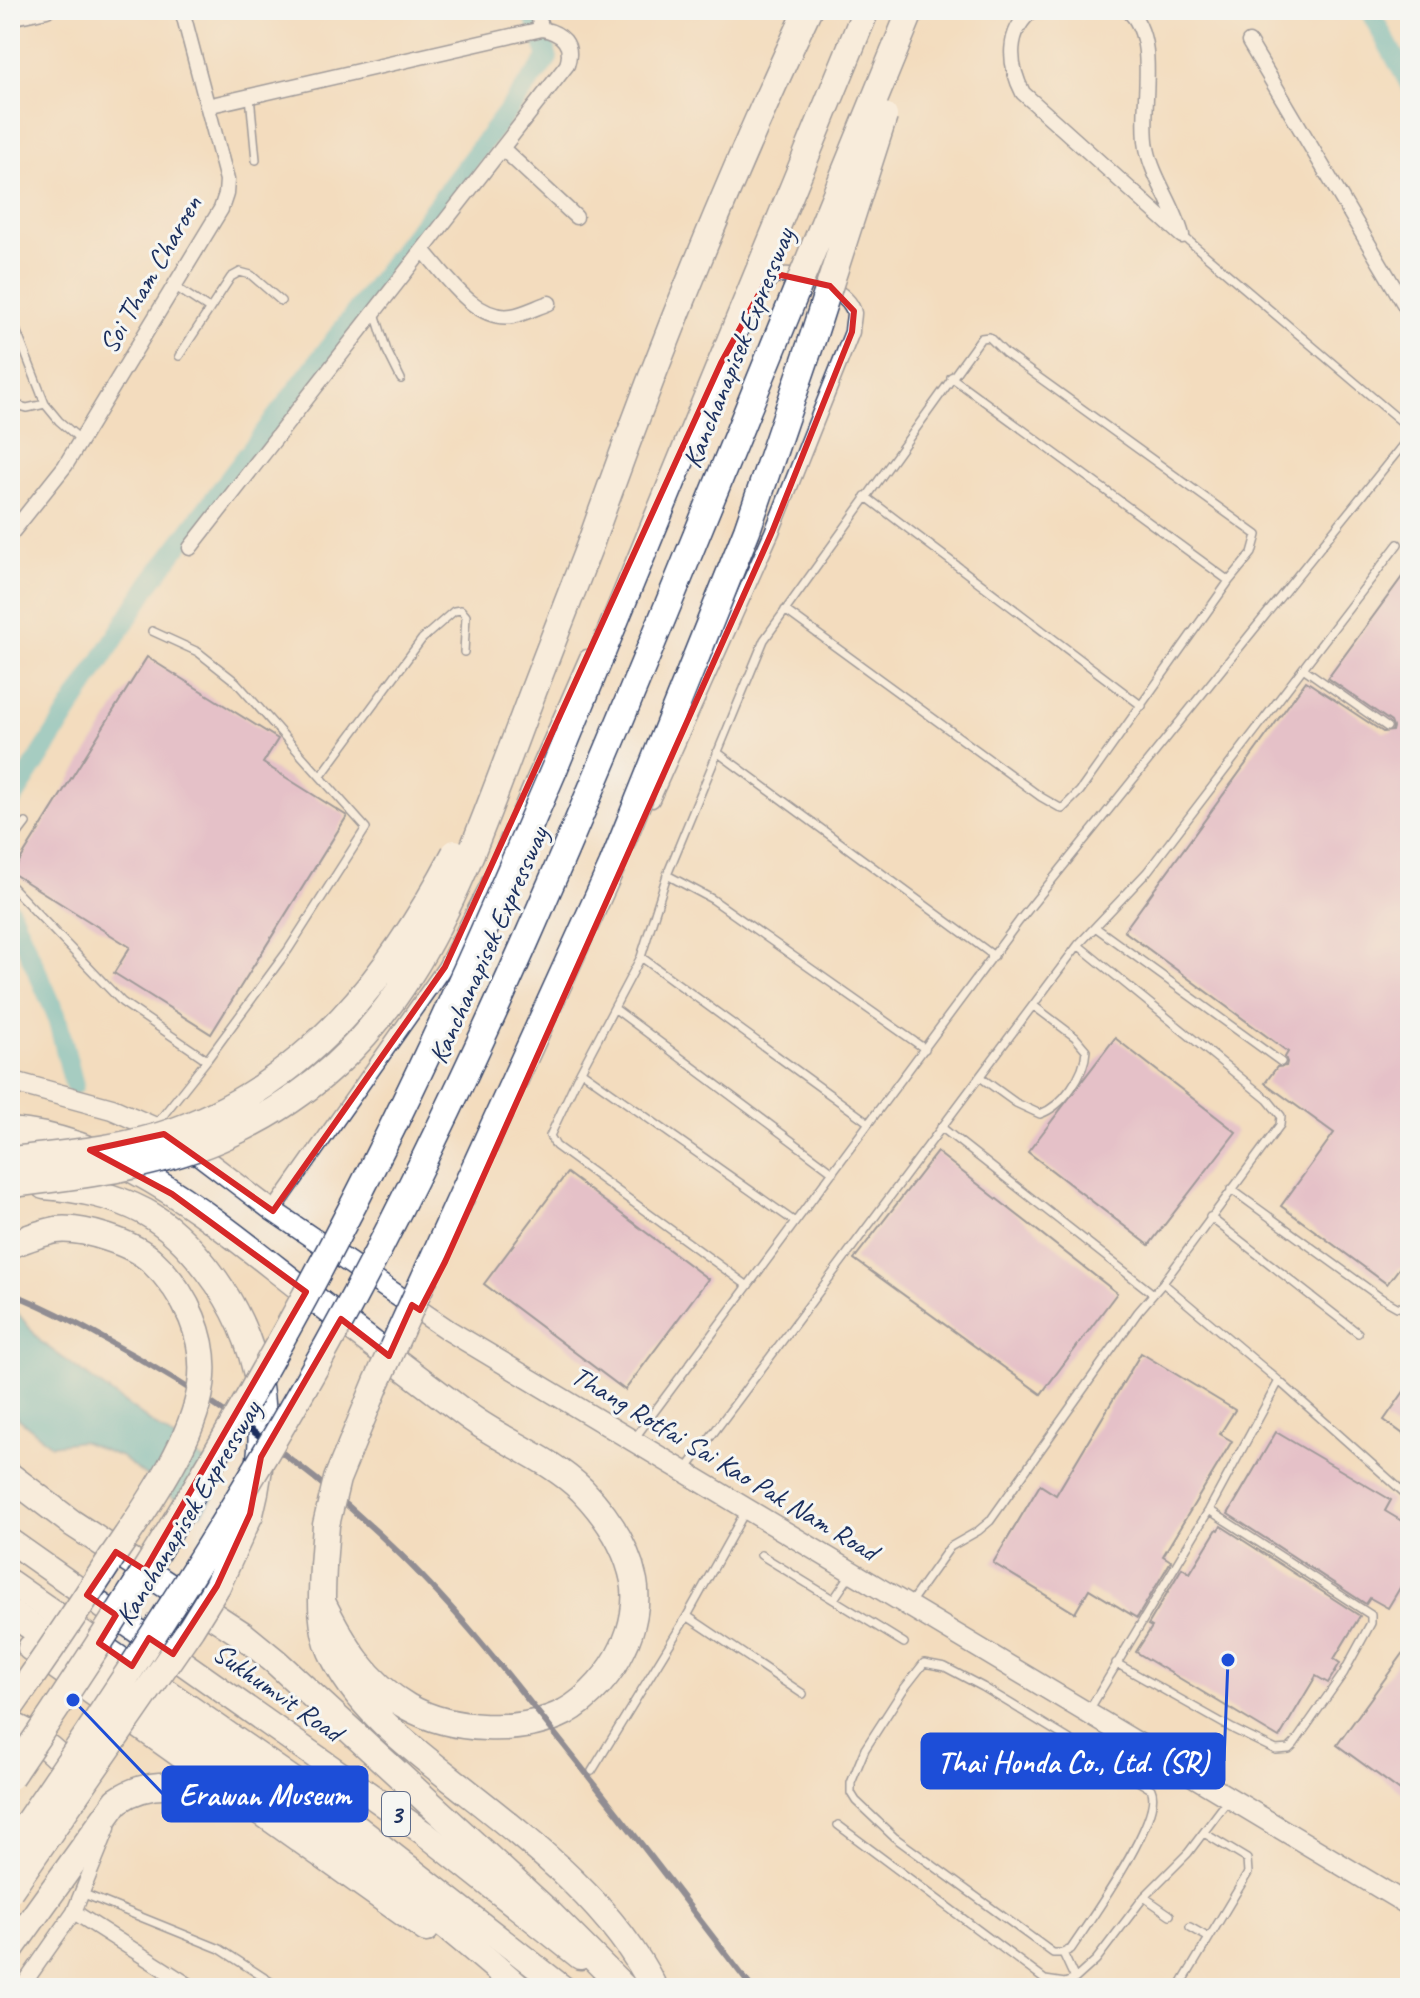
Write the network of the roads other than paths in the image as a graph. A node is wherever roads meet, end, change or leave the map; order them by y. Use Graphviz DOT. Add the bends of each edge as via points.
graph roads {
  1 [pos="47,10"];
  2 [pos="182,10"];
  3 [pos="536,10"];
  4 [pos="808,10"];
  5 [pos="866,10"];
  6 [pos="911,10"];
  7 [pos="918,10"];
  8 [pos="1033,10"];
  9 [pos="1128,10"];
  10 [pos="10,18"];
  11 [pos="539,29"];
  12 [pos="1249,42"];
  13 [pos="250,96"];
  14 [pos="207,106"];
  15 [pos="502,148"];
  16 [pos="256,160"];
  17 [pos="576,217"];
  18 [pos="1182,236"];
  19 [pos="423,250"];
  20 [pos="173,286"];
  21 [pos="281,301"];
  22 [pos="549,303"];
  23 [pos="209,309"];
  24 [pos="375,313"];
  25 [pos="10,314"];
  26 [pos="1410,314"];
  27 [pos="179,356"];
  28 [pos="951,377"];
  29 [pos="401,379"];
  30 [pos="10,403"];
  31 [pos="45,404"];
  32 [pos="1410,429"];
  33 [pos="1410,436"];
  34 [pos="81,440"];
  35 [pos="865,496"];
  36 [pos="10,535"];
  37 [pos="1398,544"];
  38 [pos="190,548"];
  39 [pos="1229,581"];
  40 [pos="785,610"];
  41 [pos="152,631"];
  42 [pos="464,652"];
  43 [pos="1303,668"];
  44 [pos="1142,706"];
  45 [pos="1387,727"];
  46 [pos="717,752"];
  47 [pos="321,776"];
  48 [pos="26,823"];
  49 [pos="10,844"];
  50 [pos="667,875"];
  51 [pos="10,885"];
  52 [pos="1095,927"];
  53 [pos="1078,945"];
  54 [pos="994,956"];
  55 [pos="641,957"];
  56 [pos="1034,1006"];
  57 [pos="614,1008"];
  58 [pos="925,1049"];
  59 [pos="207,1060"];
  60 [pos="1281,1062"];
  61 [pos="581,1071"];
  62 [pos="980,1077"];
  63 [pos="10,1081"];
  64 [pos="869,1123"];
  65 [pos="153,1127"];
  66 [pos="941,1127"];
  67 [pos="10,1131"];
  68 [pos="833,1172"];
  69 [pos="11,1176"];
  70 [pos="1231,1189"];
  71 [pos="273,1211"];
  72 [pos="1210,1217"];
  73 [pos="795,1222"];
  74 [pos="10,1245"];
  75 [pos="1163,1283"];
  76 [pos="748,1286"];
  77 [pos="1152,1293"];
  78 [pos="1410,1308"];
  79 [pos="420,1310"];
  80 [pos="1358,1333"];
  81 [pos="1279,1381"];
  82 [pos="632,1440"];
  83 [pos="684,1471"];
  84 [pos="10,1476"];
  85 [pos="1410,1498"];
  86 [pos="747,1508"];
  87 [pos="1209,1510"];
  88 [pos="10,1541"];
  89 [pos="761,1555"];
  90 [pos="852,1572"];
  91 [pos="10,1582"];
  92 [pos="834,1599"];
  93 [pos="322,1602"];
  94 [pos="909,1606"];
  95 [pos="10,1612"];
  96 [pos="687,1616"];
  97 [pos="10,1634"];
  98 [pos="904,1643"];
  99 [pos="1116,1663"];
  100 [pos="803,1694"];
  101 [pos="10,1708"];
  102 [pos="1088,1713"];
  103 [pos="10,1725"];
  104 [pos="592,1771"];
  105 [pos="10,1777"];
  106 [pos="1229,1798"];
  107 [pos="117,1801"];
  108 [pos="269,1817"];
  109 [pos="838,1825"];
  110 [pos="1204,1833"];
  111 [pos="10,1848"];
  112 [pos="10,1874"];
  113 [pos="10,1890"];
  114 [pos="84,1894"];
  115 [pos="1144,1897"];
  116 [pos="1410,1906"];
  117 [pos="74,1912"];
  118 [pos="1170,1915"];
  119 [pos="1190,1927"];
  120 [pos="1209,1938"];
  121 [pos="10,1950"];
  122 [pos="1063,1953"];
  123 [pos="1075,1979"];
  124 [pos="21,1988"];
  125 [pos="193,1988"];
  126 [pos="280,1988"];
  127 [pos="518,1988"];
  128 [pos="563,1988"];
  129 [pos="622,1988"];
  130 [pos="654,1988"];
  131 [pos="1179,1988"];
  1 -- 10 [label="street"];
  2 -- 14 [label="street, Soi Tham Charoen"];
  3 -- 11 [label="street"];
  4 -- 69 [label="highway, bridge" via="689,277 482,827 436,933 409,978 345,1056 278,1109 231,1134 124,1168"];
  5 -- 105 [label="highway, Kanchanapisek Expressway, bridge" via="555,767 392,1127 227,1434"];
  6 -- 111 [label="highway, Kanchanapisek Expressway, bridge" via="561,863 432,1143 348,1307 262,1456 92,1729"];
  7 -- 93 [label="highway, bridge" via="747,530 612,866 337,1479 326,1525"];
  8 -- 18 [label="street" via="1014,35 1011,53 1023,93"];
  9 -- 18 [label="street" via="1146,42 1148,152"];
  11 -- 13 [label="street"];
  11 -- 15 [label="street" via="561,37 571,53"];
  12 -- 26 [label="street"];
  13 -- 14 [label="street"];
  13 -- 16 [label="lane"];
  14 -- 20 [label="street, Soi Tham Charoen" via="226,194"];
  15 -- 17 [label="street"];
  15 -- 19 [label="street"];
  18 -- 32 [label="lane"];
  19 -- 22 [label="street" via="486,312 512,316"];
  19 -- 24 [label="street"];
  20 -- 23 [label="lane"];
  20 -- 34 [label="street, Soi Tham Charoen"];
  21 -- 23 [label="lane" via="240,272"];
  23 -- 27 [label="lane"];
  24 -- 29 [label="lane"];
  24 -- 38 [label="street"];
  25 -- 31 [label="lane"];
  28 -- 35 [label="lane"];
  28 -- 39 [label="lane"];
  28 -- 39 [label="lane" via="984,336 1257,535 1252,553"];
  30 -- 31 [label="lane" via="27,408"];
  31 -- 34 [label="lane"];
  33 -- 54 [label="lane"];
  34 -- 36 [label="street, Soi Tham Charoen"];
  35 -- 40 [label="lane"];
  35 -- 44 [label="lane"];
  37 -- 43 [label="lane"];
  39 -- 44 [label="lane"];
  40 -- 44 [label="lane" via="1062,809"];
  40 -- 46 [label="lane" via="764,640"];
  41 -- 47 [label="lane" via="198,652 236,682"];
  42 -- 47 [label="lane" via="466,616 454,611 422,639"];
  43 -- 45 [label="lane"];
  43 -- 52 [label="lane" via="1147,872"];
  46 -- 50 [label="lane"];
  46 -- 54 [label="lane"];
  47 -- 59 [label="lane" via="366,828 288,950"];
  48 -- 49 [label="lane"];
  50 -- 55 [label="lane"];
  50 -- 58 [label="lane" via="712,899"];
  51 -- 59 [label="lane" via="122,1002"];
  52 -- 53 [label="lane"];
  52 -- 60 [label="lane"];
  53 -- 56 [label="lane"];
  53 -- 70 [label="lane" via="1281,1116 1280,1125"];
  54 -- 58 [label="lane"];
  55 -- 57 [label="lane"];
  55 -- 64 [label="lane"];
  56 -- 62 [label="lane"];
  56 -- 62 [label="lane" via="1086,1050 1085,1063 1070,1088 1052,1110 1040,1114"];
  57 -- 61 [label="lane"];
  57 -- 68 [label="lane"];
  58 -- 64 [label="lane"];
  59 -- 65 [label="lane"];
  61 -- 73 [label="lane"];
  61 -- 76 [label="lane" via="550,1136 556,1146"];
  62 -- 66 [label="lane"];
  63 -- 65 [label="main road, Thang Rotfai Sai Kao Pak Nam Road" via="112,1109"];
  64 -- 68 [label="lane"];
  65 -- 71 [label="main road, Thang Rotfai Sai Kao Pak Nam Road"];
  66 -- 77 [label="lane"];
  66 -- 83 [label="lane"];
  67 -- 93 [label="highway" via="104,1155 140,1173 244,1244 472,1419 578,1487 615,1533 635,1584 630,1634 599,1682 565,1712 504,1727 443,1720 385,1692 346,1650"];
  68 -- 73 [label="lane"];
  69 -- 113 [label="highway, bridge" via="113,1198 147,1213 187,1246 218,1283 250,1344 263,1420 250,1514 217,1586"];
  70 -- 72 [label="lane"];
  70 -- 78 [label="lane" via="1381,1298"];
  71 -- 79 [label="main road, Thang Rotfai Sai Kao Pak Nam Road"];
  71 -- 79 [label="street" via="445,967 486,888 721,363 765,283 781,275 830,286 854,311 852,332 795,475"];
  72 -- 75 [label="lane"];
  72 -- 80 [label="lane"];
  73 -- 76 [label="lane"];
  74 -- 101 [label="highway, bridge" via="58,1230 80,1230 149,1258 181,1293 203,1356 192,1420 159,1487"];
  75 -- 77 [label="lane"];
  75 -- 81 [label="lane"];
  76 -- 82 [label="lane"];
  77 -- 94 [label="lane" via="990,1521 950,1547"];
  79 -- 82 [label="main road, Thang Rotfai Sai Kao Pak Nam Road"];
  81 -- 85 [label="lane"];
  81 -- 87 [label="lane"];
  82 -- 83 [label="main road, Thang Rotfai Sai Kao Pak Nam Road"];
  83 -- 86 [label="main road, Thang Rotfai Sai Kao Pak Nam Road"];
  84 -- 129 [label="highway" via="265,1653 550,1914"];
  86 -- 90 [label="main road, Thang Rotfai Sai Kao Pak Nam Road"];
  86 -- 96 [label="lane"];
  87 -- 99 [label="lane"];
  87 -- 99 [label="lane" via="1371,1615 1343,1674 1294,1744 1276,1750"];
  88 -- 129 [label="highway, Sukhumvit Road / 3" via="424,1833"];
  89 -- 92 [label="lane"];
  90 -- 92 [label="lane"];
  90 -- 94 [label="main road, Thang Rotfai Sai Kao Pak Nam Road"];
  91 -- 128 [label="highway, 3" via="321,1799"];
  92 -- 98 [label="lane"];
  93 -- 130 [label="highway" via="330,1649 360,1697 412,1748 541,1851 614,1929"];
  94 -- 102 [label="main road, Thang Rotfai Sai Kao Pak Nam Road"];
  95 -- 127 [label="highway" via="381,1874"];
  96 -- 100 [label="lane"];
  96 -- 104 [label="lane"];
  97 -- 108 [label="highway"];
  99 -- 102 [label="lane"];
  102 -- 106 [label="main road, Thang Rotfai Sai Kao Pak Nam Road"];
  103 -- 112 [label="highway" via="41,1741 75,1783"];
  106 -- 110 [label="lane"];
  106 -- 116 [label="main road, Thang Rotfai Sai Kao Pak Nam Road"];
  107 -- 108 [label="highway" via="144,1788 177,1786 220,1796"];
  107 -- 114 [label="street"];
  107 -- 121 [label="highway"];
  108 -- 127 [label="highway"];
  109 -- 123 [label="lane" via="1045,1980"];
  110 -- 115 [label="lane"];
  110 -- 120 [label="lane" via="1247,1859 1249,1866"];
  114 -- 117 [label="street"];
  114 -- 126 [label="lane" via="220,1949"];
  115 -- 118 [label="lane"];
  115 -- 123 [label="lane"];
  117 -- 124 [label="street"];
  117 -- 125 [label="street"];
  119 -- 120 [label="lane"];
  120 -- 131 [label="lane"];
  122 -- 122 [label="lane" via="1053,1953 906,1846 851,1793 865,1749 924,1663 945,1667 983,1687 1155,1795 1149,1820 1111,1888 1071,1949"];
  122 -- 123 [label="lane"];
}
